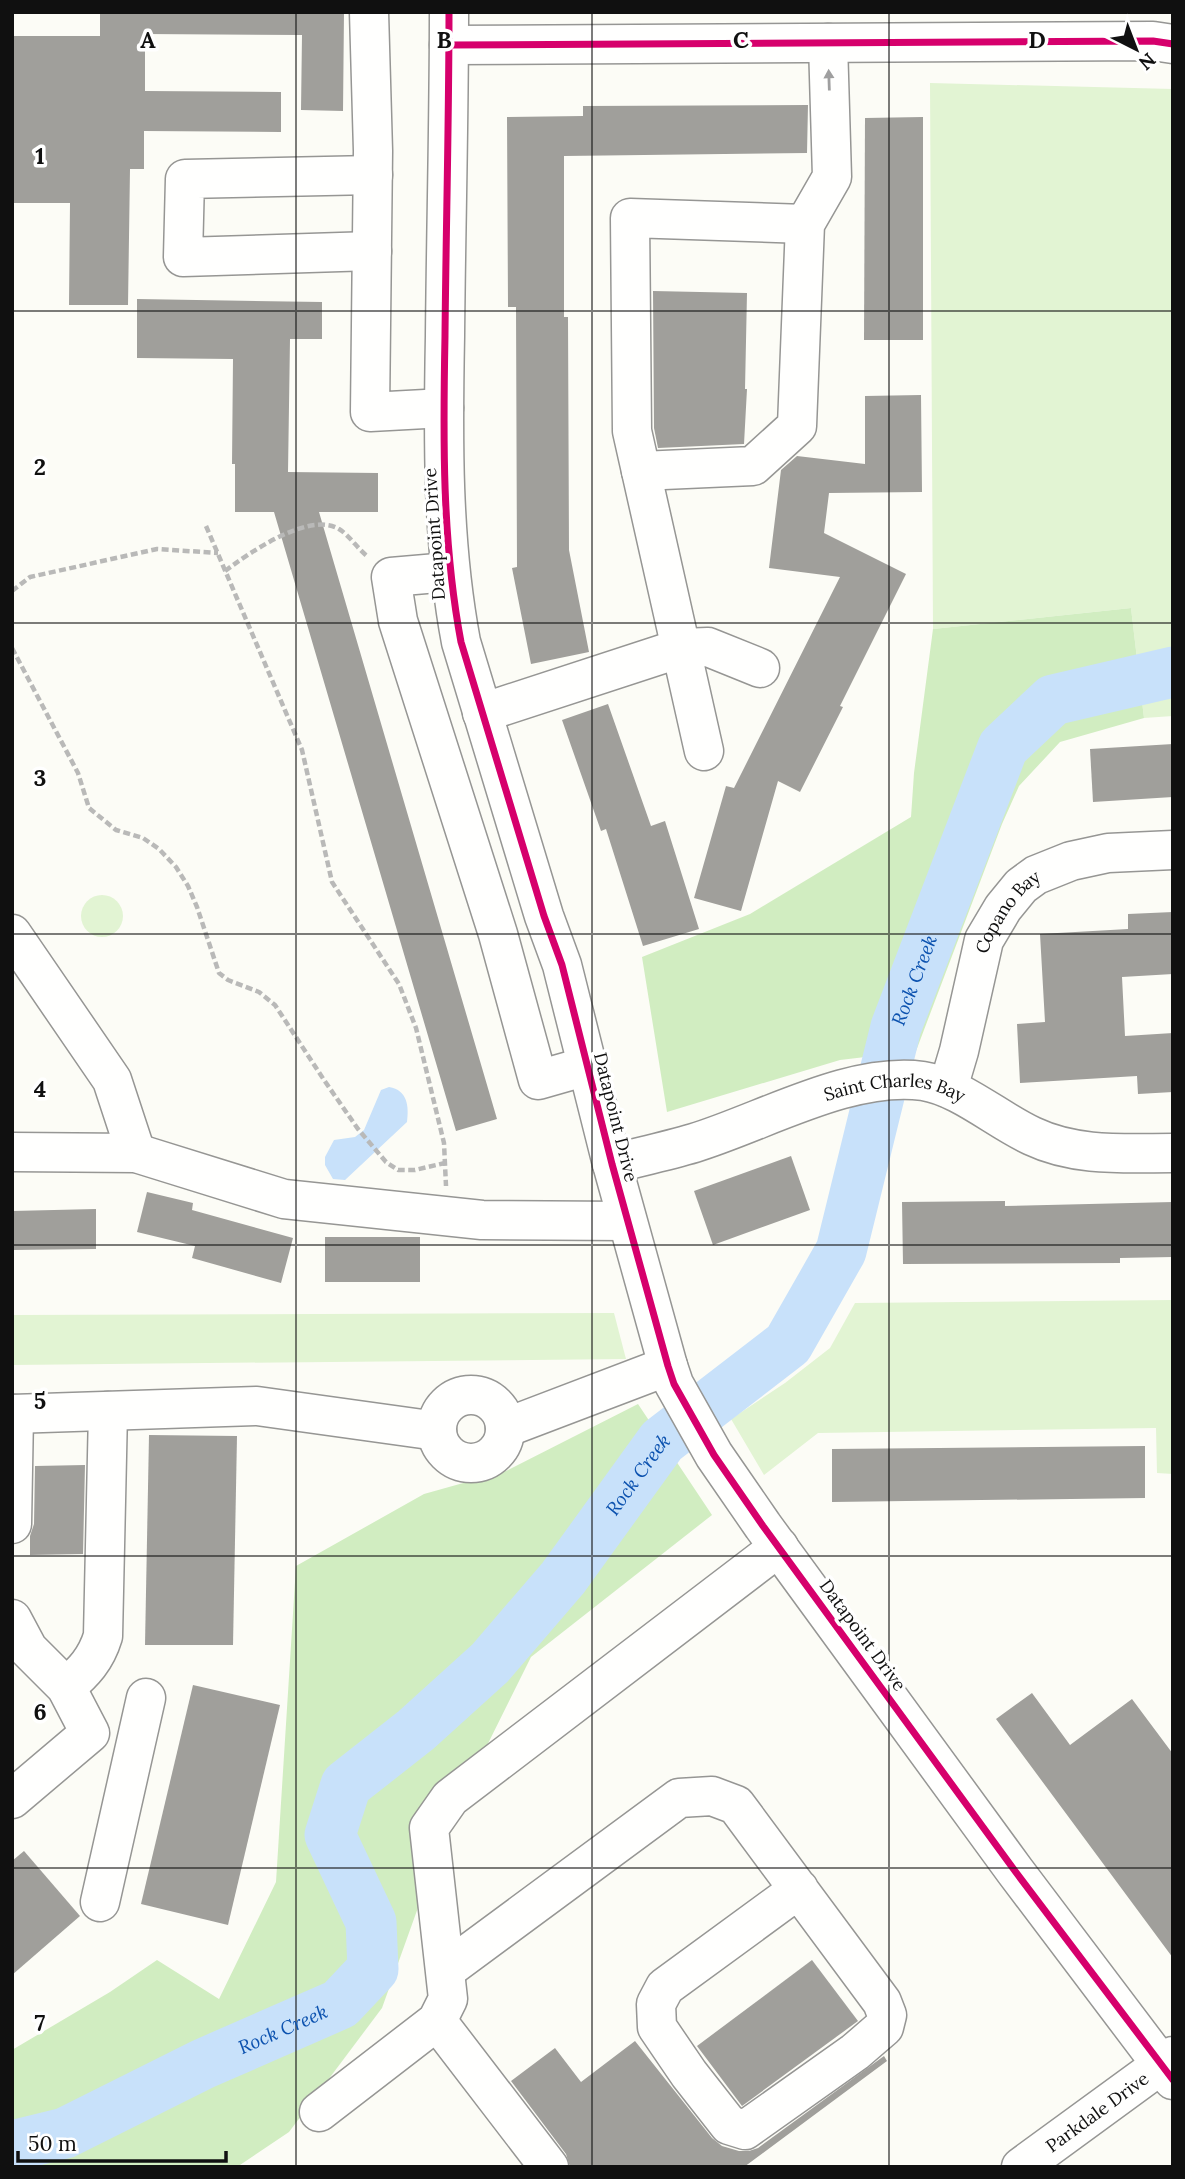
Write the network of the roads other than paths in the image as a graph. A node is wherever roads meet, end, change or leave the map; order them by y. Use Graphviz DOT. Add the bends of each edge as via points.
graph roads {
  1 [pos="369,12"];
  2 [pos="921,27"];
  3 [pos="449,28"];
  4 [pos="842,33"];
  5 [pos="1173,44"];
  6 [pos="373,175"];
  7 [pos="805,224"];
  8 [pos="372,251"];
  9 [pos="444,408"];
  10 [pos="641,471"];
  11 [pos="449,572"];
  12 [pos="681,648"];
  13 [pos="760,668"];
  14 [pos="482,713"];
  15 [pos="704,751"];
  16 [pos="1173,849"];
  17 [pos="544,916"];
  18 [pos="12,934"];
  19 [pos="498,934"];
  20 [pos="587,1066"];
  21 [pos="948,1088"];
  22 [pos="12,1152"];
  23 [pos="136,1153"];
  24 [pos="1173,1153"];
  25 [pos="612,1164"];
  26 [pos="627,1221"];
  27 [pos="671,1375"];
  28 [pos="108,1411"];
  29 [pos="13,1413"];
  30 [pos="12,1524"];
  31 [pos="779,1547"];
  32 [pos="12,1619"];
  33 [pos="66,1687"];
  34 [pos="146,1698"];
  35 [pos="90,1733"];
  36 [pos="136,1743"];
  37 [pos="12,1799"];
  38 [pos="799,1889"];
  39 [pos="100,1902"];
  40 [pos="446,1970"];
  41 [pos="437,2021"];
  42 [pos="1169,2067"];
  43 [pos="319,2112"];
  44 [pos="549,2167"];
  45 [pos="1021,2167"];
  1 -- 6 [label="street"];
  2 -- 4 [label="street"];
  2 -- 5 [label="street"];
  3 -- 4 [label="street"];
  3 -- 9 [label="street, Datapoint Drive"];
  7 -- 4 [label="street, one-way" via="832,177 830,117"];
  6 -- 8 [label="street"];
  6 -- 8 [label="street" via="185,179 183,257"];
  7 -- 10 [label="street" via="797,426 753,466"];
  7 -- 10 [label="street" via="630,218 632,431"];
  8 -- 9 [label="street" via="370,412"];
  9 -- 11 [label="street, Datapoint Drive"];
  10 -- 12 [label="street"];
  11 -- 14 [label="street, Datapoint Drive" via="460,642"];
  11 -- 19 [label="street" via="391,577 392,595"];
  12 -- 13 [label="street" via="708,647"];
  12 -- 14 [label="street"];
  12 -- 15 [label="street"];
  14 -- 17 [label="street, Datapoint Drive"];
  16 -- 21 [label="street, Copano Bay" via="1108,853 1071,861 1021,886 984,940"];
  17 -- 19 [label="street"];
  17 -- 20 [label="street, Datapoint Drive" via="562,965"];
  18 -- 23 [label="street" via="112,1080"];
  19 -- 20 [label="street" via="538,1080"];
  20 -- 25 [label="street, Datapoint Drive"];
  21 -- 24 [label="street, Saint Charles Bay" via="1009,1125 1059,1146 1086,1152"];
  21 -- 25 [label="street, Saint Charles Bay" via="906,1079 862,1085 695,1143"];
  22 -- 23 [label="street"];
  23 -- 26 [label="street" via="284,1199 482,1220"];
  25 -- 26 [label="street, Datapoint Drive"];
  26 -- 27 [label="street, Datapoint Drive"];
  27 -- 28 [label="street" via="505,1428 498,1450 478,1463 455,1460 446,1453 437,1431 257,1406"];
  27 -- 31 [label="street, Datapoint Drive" via="714,1455"];
  28 -- 29 [label="street"];
  28 -- 33 [label="street" via="103,1636 97,1655"];
  29 -- 30 [label="street"];
  31 -- 40 [label="street" via="450,1798 429,1828"];
  31 -- 42 [label="street, Datapoint Drive" via="1015,1871"];
  32 -- 33 [label="street" via="28,1648"];
  33 -- 35 [label="street"];
  34 -- 36 [label="street"];
  35 -- 36 [label="street"];
  35 -- 37 [label="street"];
  36 -- 39 [label="street"];
  38 -- 38 [label="street" via="887,2015 884,2027 855,2052 745,2130 729,2125 689,2074 657,2027 656,2004 665,1987"];
  38 -- 40 [label="street" via="736,1805 712,1796 679,1798"];
  40 -- 41 [label="street" via="448,1999"];
  41 -- 43 [label="street"];
  41 -- 44 [label="street"];
  42 -- 45 [label="street, Parkdale Drive"];
}
